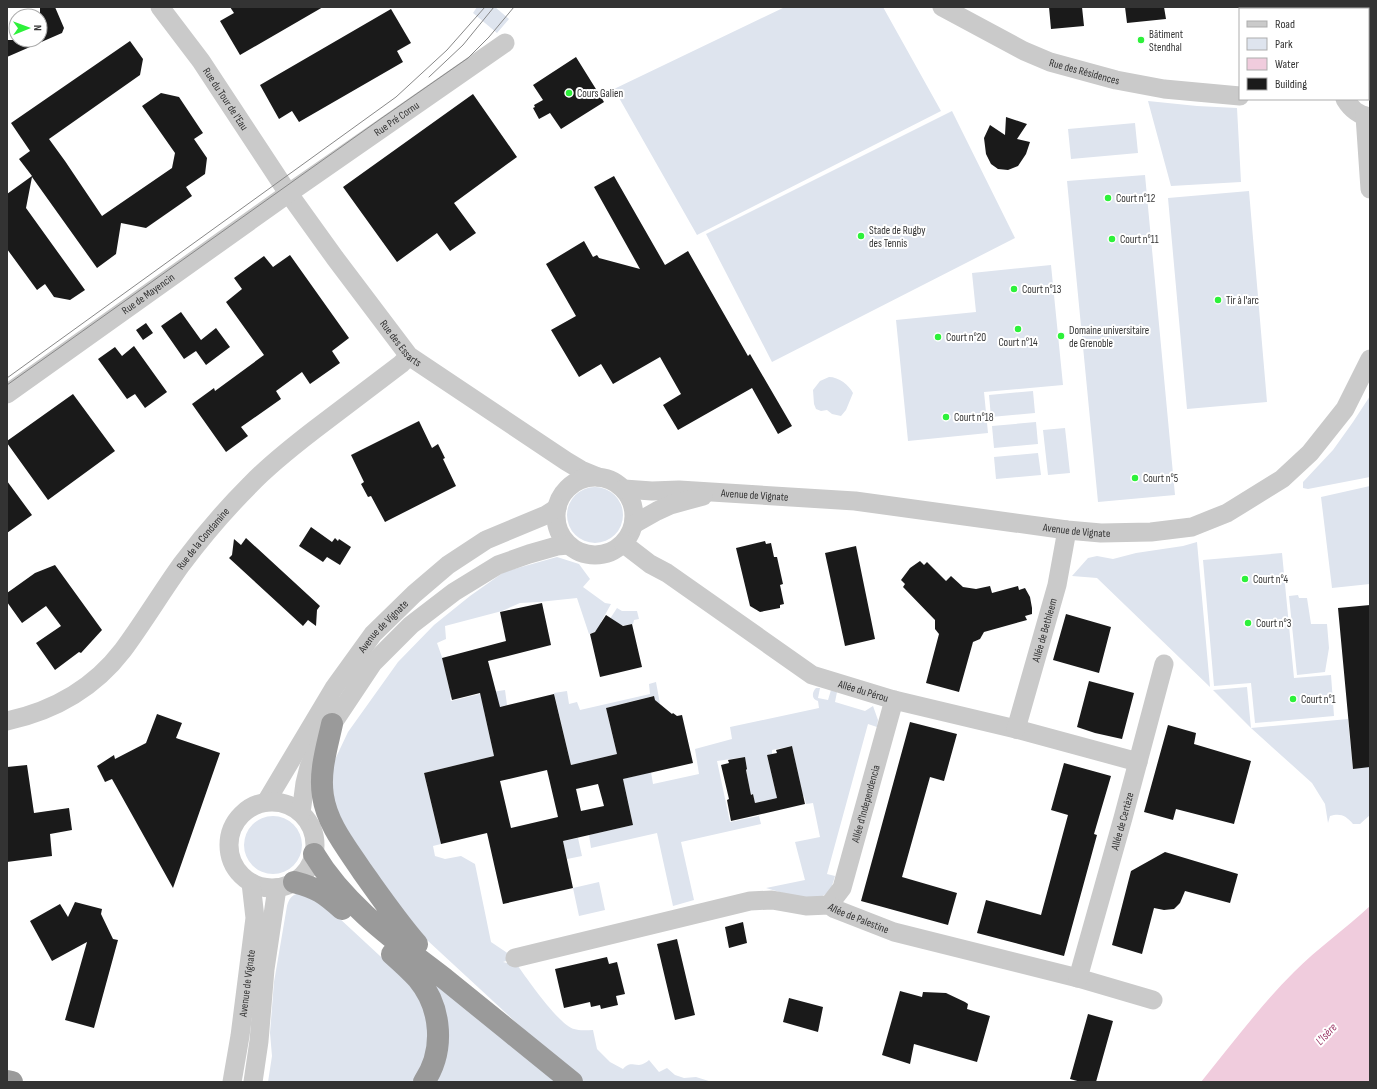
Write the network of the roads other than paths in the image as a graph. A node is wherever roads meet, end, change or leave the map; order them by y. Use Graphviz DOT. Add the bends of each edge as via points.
graph roads {
  1 [pos="160,7"];
  2 [pos="942,7"];
  3 [pos="505,43"];
  4 [pos="1239,96"];
  5 [pos="1346,100"];
  6 [pos="1368,117"];
  7 [pos="1370,189"];
  8 [pos="289,193"];
  9 [pos="409,356"];
  10 [pos="1370,356"];
  11 [pos="7,394"];
  12 [pos="552,451"];
  13 [pos="598,477"];
  14 [pos="624,489"];
  15 [pos="713,492"];
  16 [pos="560,501"];
  17 [pos="634,524"];
  18 [pos="1067,530"];
  19 [pos="624,544"];
  20 [pos="568,545"];
  21 [pos="1164,664"];
  22 [pos="894,700"];
  23 [pos="7,722"];
  24 [pos="332,724"];
  25 [pos="1016,729"];
  26 [pos="1138,762"];
  27 [pos="266,802"];
  28 [pos="301,813"];
  29 [pos="314,854"];
  30 [pos="252,883"];
  31 [pos="285,885"];
  32 [pos="829,905"];
  33 [pos="515,958"];
  34 [pos="1078,978"];
  35 [pos="451,985"];
  36 [pos="1153,1000"];
  37 [pos="7,1081"];
  38 [pos="12,1082"];
  39 [pos="232,1082"];
  40 [pos="254,1082"];
  41 [pos="424,1082"];
  42 [pos="572,1082"];
  1 -- 8 [label="street, Rue du Tour de l'Eau" via="201,61"];
  2 -- 4 [label="street, Rue des Résidences" via="1050,62 1130,83"];
  3 -- 8 [label="street, Rue Pré Cornu"];
  5 -- 6 [label="street" via="1350,107"];
  6 -- 7 [label="street"];
  8 -- 9 [label="street, Rue des Essarts"];
  8 -- 11 [label="street, Rue de Mayencin"];
  9 -- 12 [label="street, Rue des Essarts"];
  9 -- 23 [label="street, Rue de la Condamine" via="296,444 250,484 198,543 122,650 95,680 61,702 35,714"];
  10 -- 18 [label="street, Avenue de Vignate" via="1345,410 1310,453 1282,479 1227,514 1192,527 1151,532 1101,533"];
  12 -- 13 [label="street, Rue des Essarts" via="581,470"];
  12 -- 16 [label="street" via="562,480"];
  13 -- 14 [label="street" via="607,478"];
  13 -- 16 [label="street" via="587,477 578,481 569,487"];
  14 -- 15 [label="street, Avenue de Vignate"];
  14 -- 17 [label="street" via="633,505"];
  15 -- 17 [label="street, Avenue de Vignate" via="670,505"];
  15 -- 18 [label="street, Avenue de Vignate" via="855,501"];
  16 -- 20 [label="street" via="556,518 558,528"];
  16 -- 27 [label="street, Avenue de Vignate" via="546,515 486,540 448,565 374,634 334,688"];
  17 -- 19 [label="street"];
  18 -- 25 [label="street, Allée de Bethleem" via="1058,585"];
  19 -- 20 [label="street" via="611,552 596,556 581,553"];
  19 -- 22 [label="street, Allée du Pérou" via="812,675"];
  20 -- 24 [label="street, Avenue de Vignate" via="529,554 498,565 435,606 411,625 373,663"];
  21 -- 26 [label="street, Allée de Certèze"];
  22 -- 25 [label="street, Allée du Pérou"];
  22 -- 32 [label="street, Allée d'Independencia" via="842,888"];
  24 -- 28 [label="street, Avenue de Vignate" via="309,767 304,783"];
  24 -- 35 [label="highway" via="325,754 322,787 333,826 393,915"];
  25 -- 26 [label="street, Allée du Pérou"];
  26 -- 34 [label="street, Allée de Certèze"];
  27 -- 28 [label="street" via="278,802"];
  27 -- 30 [label="street" via="253,806 241,814 233,825 229,838 233,864 241,875"];
  28 -- 29 [label="street" via="314,836"];
  29 -- 31 [label="street" via="306,870"];
  29 -- 35 [label="highway" via="330,879 354,905"];
  30 -- 31 [label="street" via="264,888"];
  30 -- 39 [label="street, Avenue de Vignate" via="255,918"];
  31 -- 40 [label="street, Avenue de Vignate" via="265,969"];
  31 -- 41 [label="highway" via="314,888 326,895 409,969 424,987 435,1010 438,1040 435,1061"];
  32 -- 33 [label="street, Allée de Palestine" via="806,906 772,900 750,901"];
  32 -- 34 [label="street, Allée de Palestine" via="894,932"];
  34 -- 36 [label="street, Allée de Palestine"];
  35 -- 42 [label="highway"];
  37 -- 38 [label="highway"];
}
